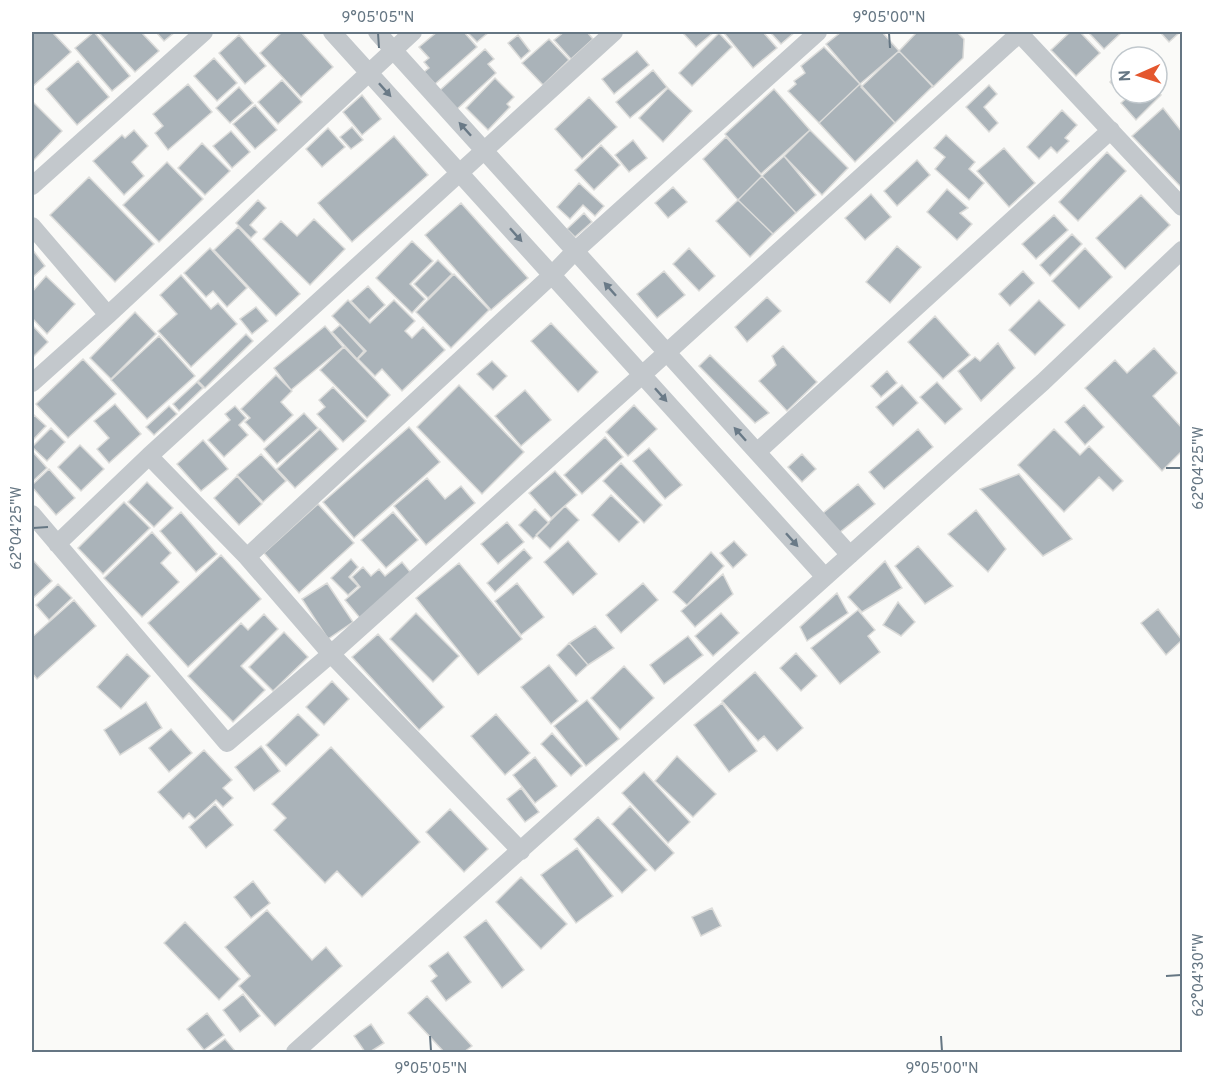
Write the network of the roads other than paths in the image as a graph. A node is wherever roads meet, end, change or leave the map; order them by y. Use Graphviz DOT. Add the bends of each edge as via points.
graph roads {
  1 [pos="204,32"];
  2 [pos="332,32"];
  3 [pos="377,32"];
  4 [pos="413,32"];
  5 [pos="614,32"];
  6 [pos="818,32"];
  7 [pos="1018,32"];
  8 [pos="393,49"];
  9 [pos="369,72"];
  10 [pos="1111,130"];
  11 [pos="483,149"];
  12 [pos="459,172"];
  13 [pos="32,186"];
  14 [pos="1182,207"];
  15 [pos="32,226"];
  16 [pos="1182,250"];
  17 [pos="575,251"];
  18 [pos="552,275"];
  19 [pos="108,315"];
  20 [pos="666,352"];
  21 [pos="642,375"];
  22 [pos="32,383"];
  23 [pos="757,453"];
  24 [pos="149,456"];
  25 [pos="32,514"];
  26 [pos="57,544"];
  27 [pos="850,555"];
  28 [pos="247,557"];
  29 [pos="825,577"];
  30 [pos="331,654"];
  31 [pos="521,851"];
  32 [pos="295,1053"];
  1 -- 13 [label="street"];
  2 -- 9 [label="street"];
  3 -- 8 [label="street"];
  4 -- 8 [label="street"];
  5 -- 11 [label="street"];
  6 -- 17 [label="street"];
  7 -- 10 [label="street"];
  7 -- 20 [label="street"];
  8 -- 9 [label="street"];
  11 -- 8 [label="street, one-way"];
  9 -- 12 [label="street, one-way"];
  9 -- 19 [label="street"];
  10 -- 14 [label="street"];
  10 -- 23 [label="street"];
  11 -- 12 [label="street"];
  11 -- 17 [label="street"];
  12 -- 18 [label="street, one-way"];
  12 -- 24 [label="street"];
  15 -- 19 [label="street"];
  16 -- 27 [label="street" via="1043,382"];
  17 -- 18 [label="street"];
  20 -- 17 [label="street, one-way"];
  18 -- 21 [label="street"];
  18 -- 28 [label="street"];
  19 -- 22 [label="street"];
  20 -- 21 [label="street"];
  23 -- 20 [label="street, one-way"];
  21 -- 29 [label="street, one-way"];
  21 -- 30 [label="street"];
  23 -- 27 [label="street"];
  24 -- 26 [label="street"];
  24 -- 28 [label="street"];
  25 -- 26 [label="street"];
  26 -- 30 [label="street" via="227,743"];
  27 -- 29 [label="street"];
  28 -- 30 [label="street"];
  29 -- 31 [label="street"];
  30 -- 31 [label="street"];
  31 -- 32 [label="street"];
}
